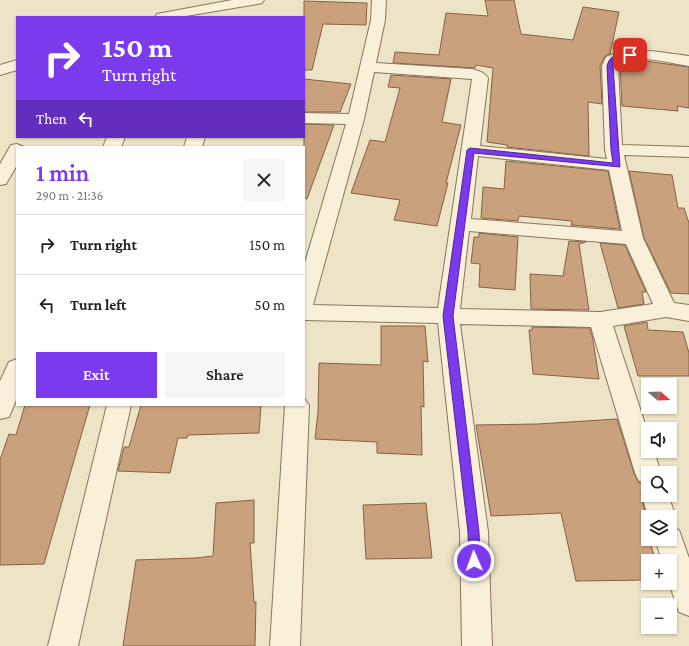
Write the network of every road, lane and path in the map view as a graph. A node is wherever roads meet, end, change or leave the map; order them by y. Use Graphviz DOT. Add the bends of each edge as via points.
graph roads {
  1 [pos="257,0"];
  2 [pos="379,0"];
  3 [pos="242,2"];
  4 [pos="167,16"];
  5 [pos="238,16"];
  6 [pos="689,61"];
  7 [pos="16,64"];
  8 [pos="368,67"];
  9 [pos="0,70"];
  10 [pos="305,118"];
  11 [pos="356,119"];
  12 [pos="16,150"];
  13 [pos="470,150"];
  14 [pos="689,152"];
  15 [pos="616,158"];
  16 [pos="0,180"];
  17 [pos="460,224"];
  18 [pos="633,238"];
  19 [pos="305,298"];
  20 [pos="666,309"];
  21 [pos="305,312"];
  22 [pos="689,313"];
  23 [pos="448,316"];
  24 [pos="600,320"];
  25 [pos="16,370"];
  26 [pos="118,406"];
  27 [pos="297,406"];
  28 [pos="0,410"];
  29 [pos="646,466"];
  30 [pos="671,546"];
  31 [pos="689,602"];
  32 [pos="63,646"];
  33 [pos="285,646"];
  34 [pos="477,646"];
  1 -- 3 [label="street"];
  2 -- 8 [label="street" via="378,20"];
  3 -- 4 [label="street"];
  3 -- 5 [label="street"];
  6 -- 15 [label="street" via="630,55 617,56 611,60"];
  7 -- 9 [label="street"];
  8 -- 11 [label="street"];
  8 -- 13 [label="street" via="476,75 480,78"];
  10 -- 11 [label="street"];
  11 -- 19 [label="street"];
  12 -- 16 [label="street"];
  13 -- 15 [label="street"];
  13 -- 17 [label="street"];
  14 -- 15 [label="street"];
  15 -- 18 [label="street"];
  17 -- 18 [label="street"];
  17 -- 23 [label="street"];
  18 -- 20 [label="street"];
  20 -- 22 [label="street"];
  20 -- 24 [label="street"];
  21 -- 23 [label="street"];
  23 -- 24 [label="street"];
  23 -- 34 [label="street" via="474,532"];
  24 -- 29 [label="street"];
  25 -- 28 [label="street"];
  26 -- 32 [label="street"];
  27 -- 33 [label="street"];
  30 -- 31 [label="street"];
}
